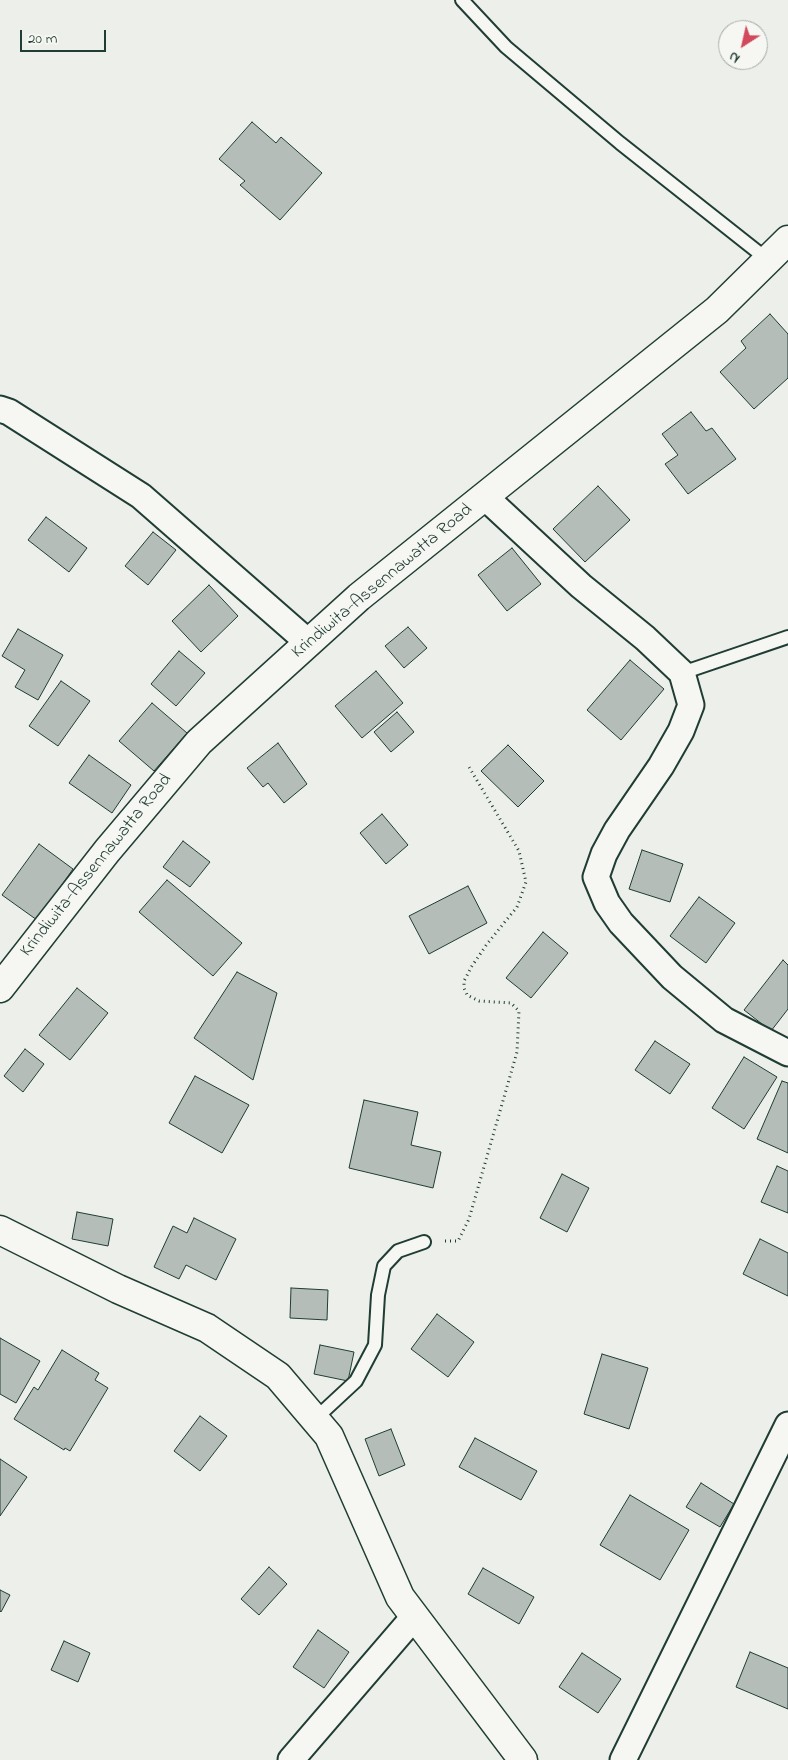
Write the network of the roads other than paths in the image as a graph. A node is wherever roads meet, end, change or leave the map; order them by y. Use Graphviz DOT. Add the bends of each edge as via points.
graph roads {
  1 [pos="462,0"];
  2 [pos="788,240"];
  3 [pos="768,260"];
  4 [pos="0,409"];
  5 [pos="484,497"];
  6 [pos="788,637"];
  7 [pos="309,642"];
  8 [pos="682,673"];
  9 [pos="0,988"];
  10 [pos="788,1053"];
  11 [pos="0,1230"];
  12 [pos="424,1242"];
  13 [pos="314,1420"];
  14 [pos="788,1425"];
  15 [pos="414,1617"];
  16 [pos="291,1760"];
  17 [pos="523,1760"];
  18 [pos="623,1760"];
  1 -- 3 [label="lane" via="506,47 620,143"];
  2 -- 3 [label="main road, Krindiwita-Assennawatta Road"];
  3 -- 5 [label="main road, Krindiwita-Assennawatta Road" via="717,310"];
  4 -- 7 [label="street" via="141,496"];
  5 -- 7 [label="main road, Krindiwita-Assennawatta Road" via="358,597"];
  5 -- 8 [label="street"];
  6 -- 8 [label="lane"];
  7 -- 9 [label="main road, Krindiwita-Assennawatta Road" via="199,742 107,850"];
  8 -- 10 [label="street" via="690,705 681,730 661,766 617,830 596,877 607,903 621,923 672,977 724,1020"];
  11 -- 13 [label="main road" via="118,1290 207,1328 278,1376"];
  12 -- 13 [label="lane" via="398,1252 384,1266 374,1345 356,1381"];
  13 -- 15 [label="main road" via="329,1436 400,1598"];
  14 -- 18 [label="street"];
  15 -- 16 [label="street"];
  15 -- 17 [label="main road"];
}
